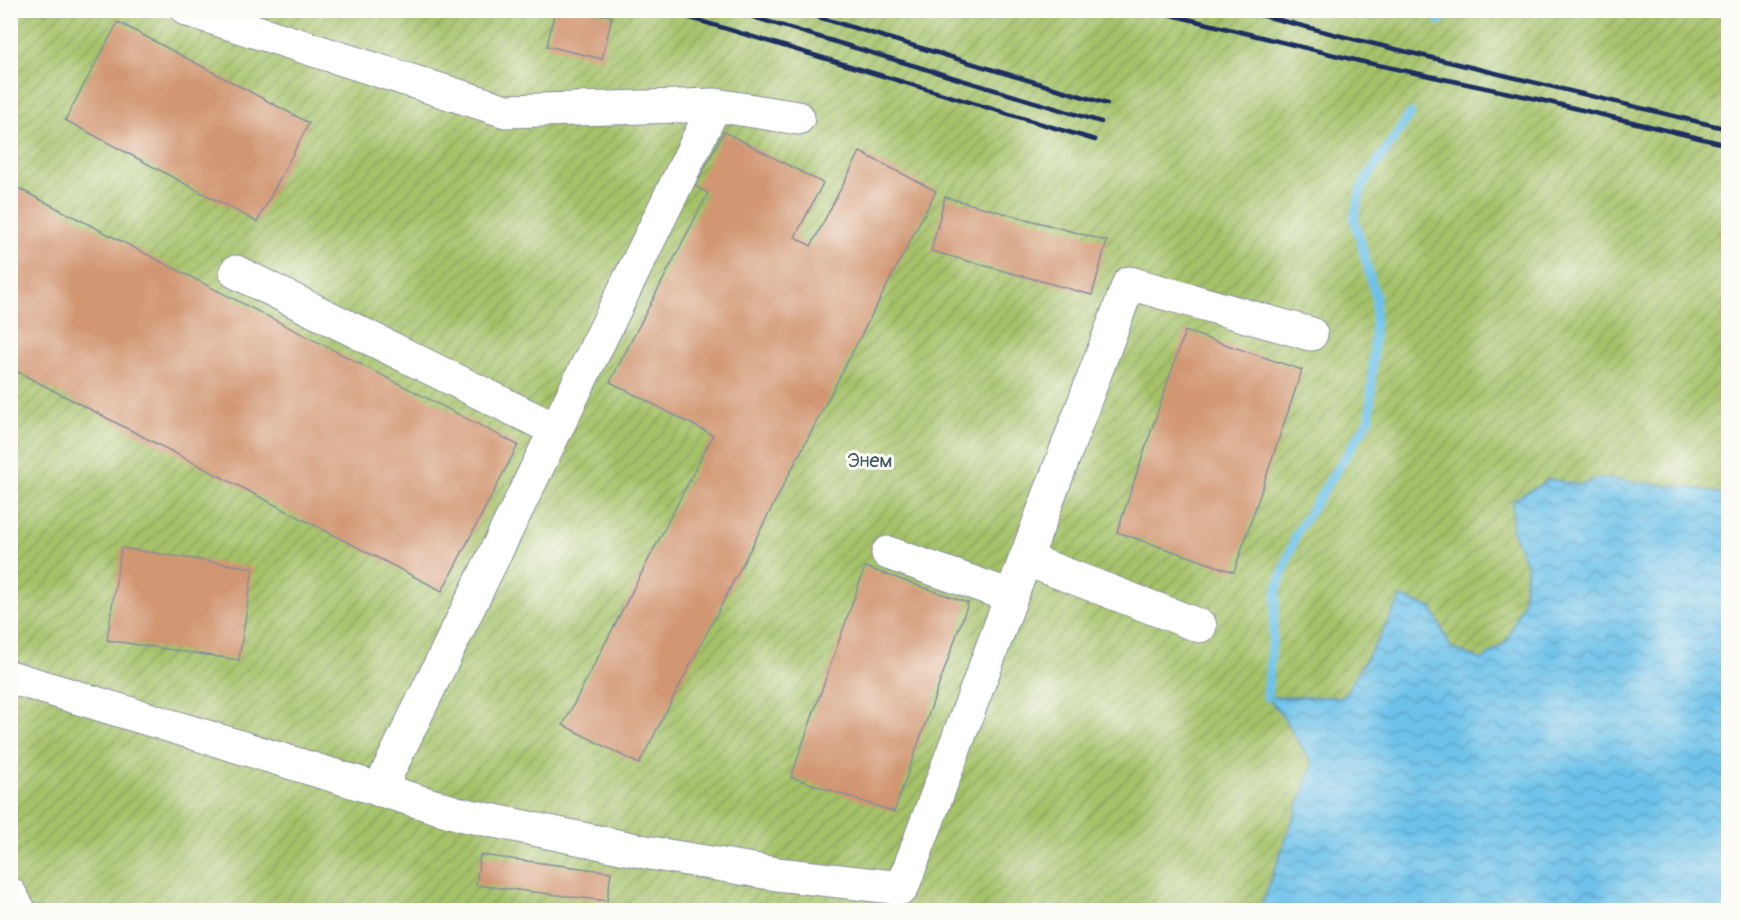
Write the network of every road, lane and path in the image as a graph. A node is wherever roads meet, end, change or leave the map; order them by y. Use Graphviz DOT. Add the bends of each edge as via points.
graph roads {
  1 [pos="188,10"];
  2 [pos="715,105"];
  3 [pos="798,118"];
  4 [pos="236,272"];
  5 [pos="1311,333"];
  6 [pos="556,430"];
  7 [pos="888,553"];
  8 [pos="1025,559"];
  9 [pos="1011,596"];
  10 [pos="1200,626"];
  11 [pos="10,677"];
  12 [pos="379,790"];
  13 [pos="10,894"];
  14 [pos="19,910"];
  1 -- 2 [label="street" via="506,111"];
  2 -- 3 [label="street"];
  2 -- 6 [label="street"];
  4 -- 6 [label="street"];
  5 -- 8 [label="street" via="1129,283"];
  6 -- 12 [label="street"];
  7 -- 9 [label="street"];
  8 -- 9 [label="street"];
  8 -- 10 [label="street"];
  9 -- 12 [label="street" via="902,888 777,874 656,854 460,814"];
  11 -- 12 [label="street"];
  13 -- 14 [label="street"];
}
